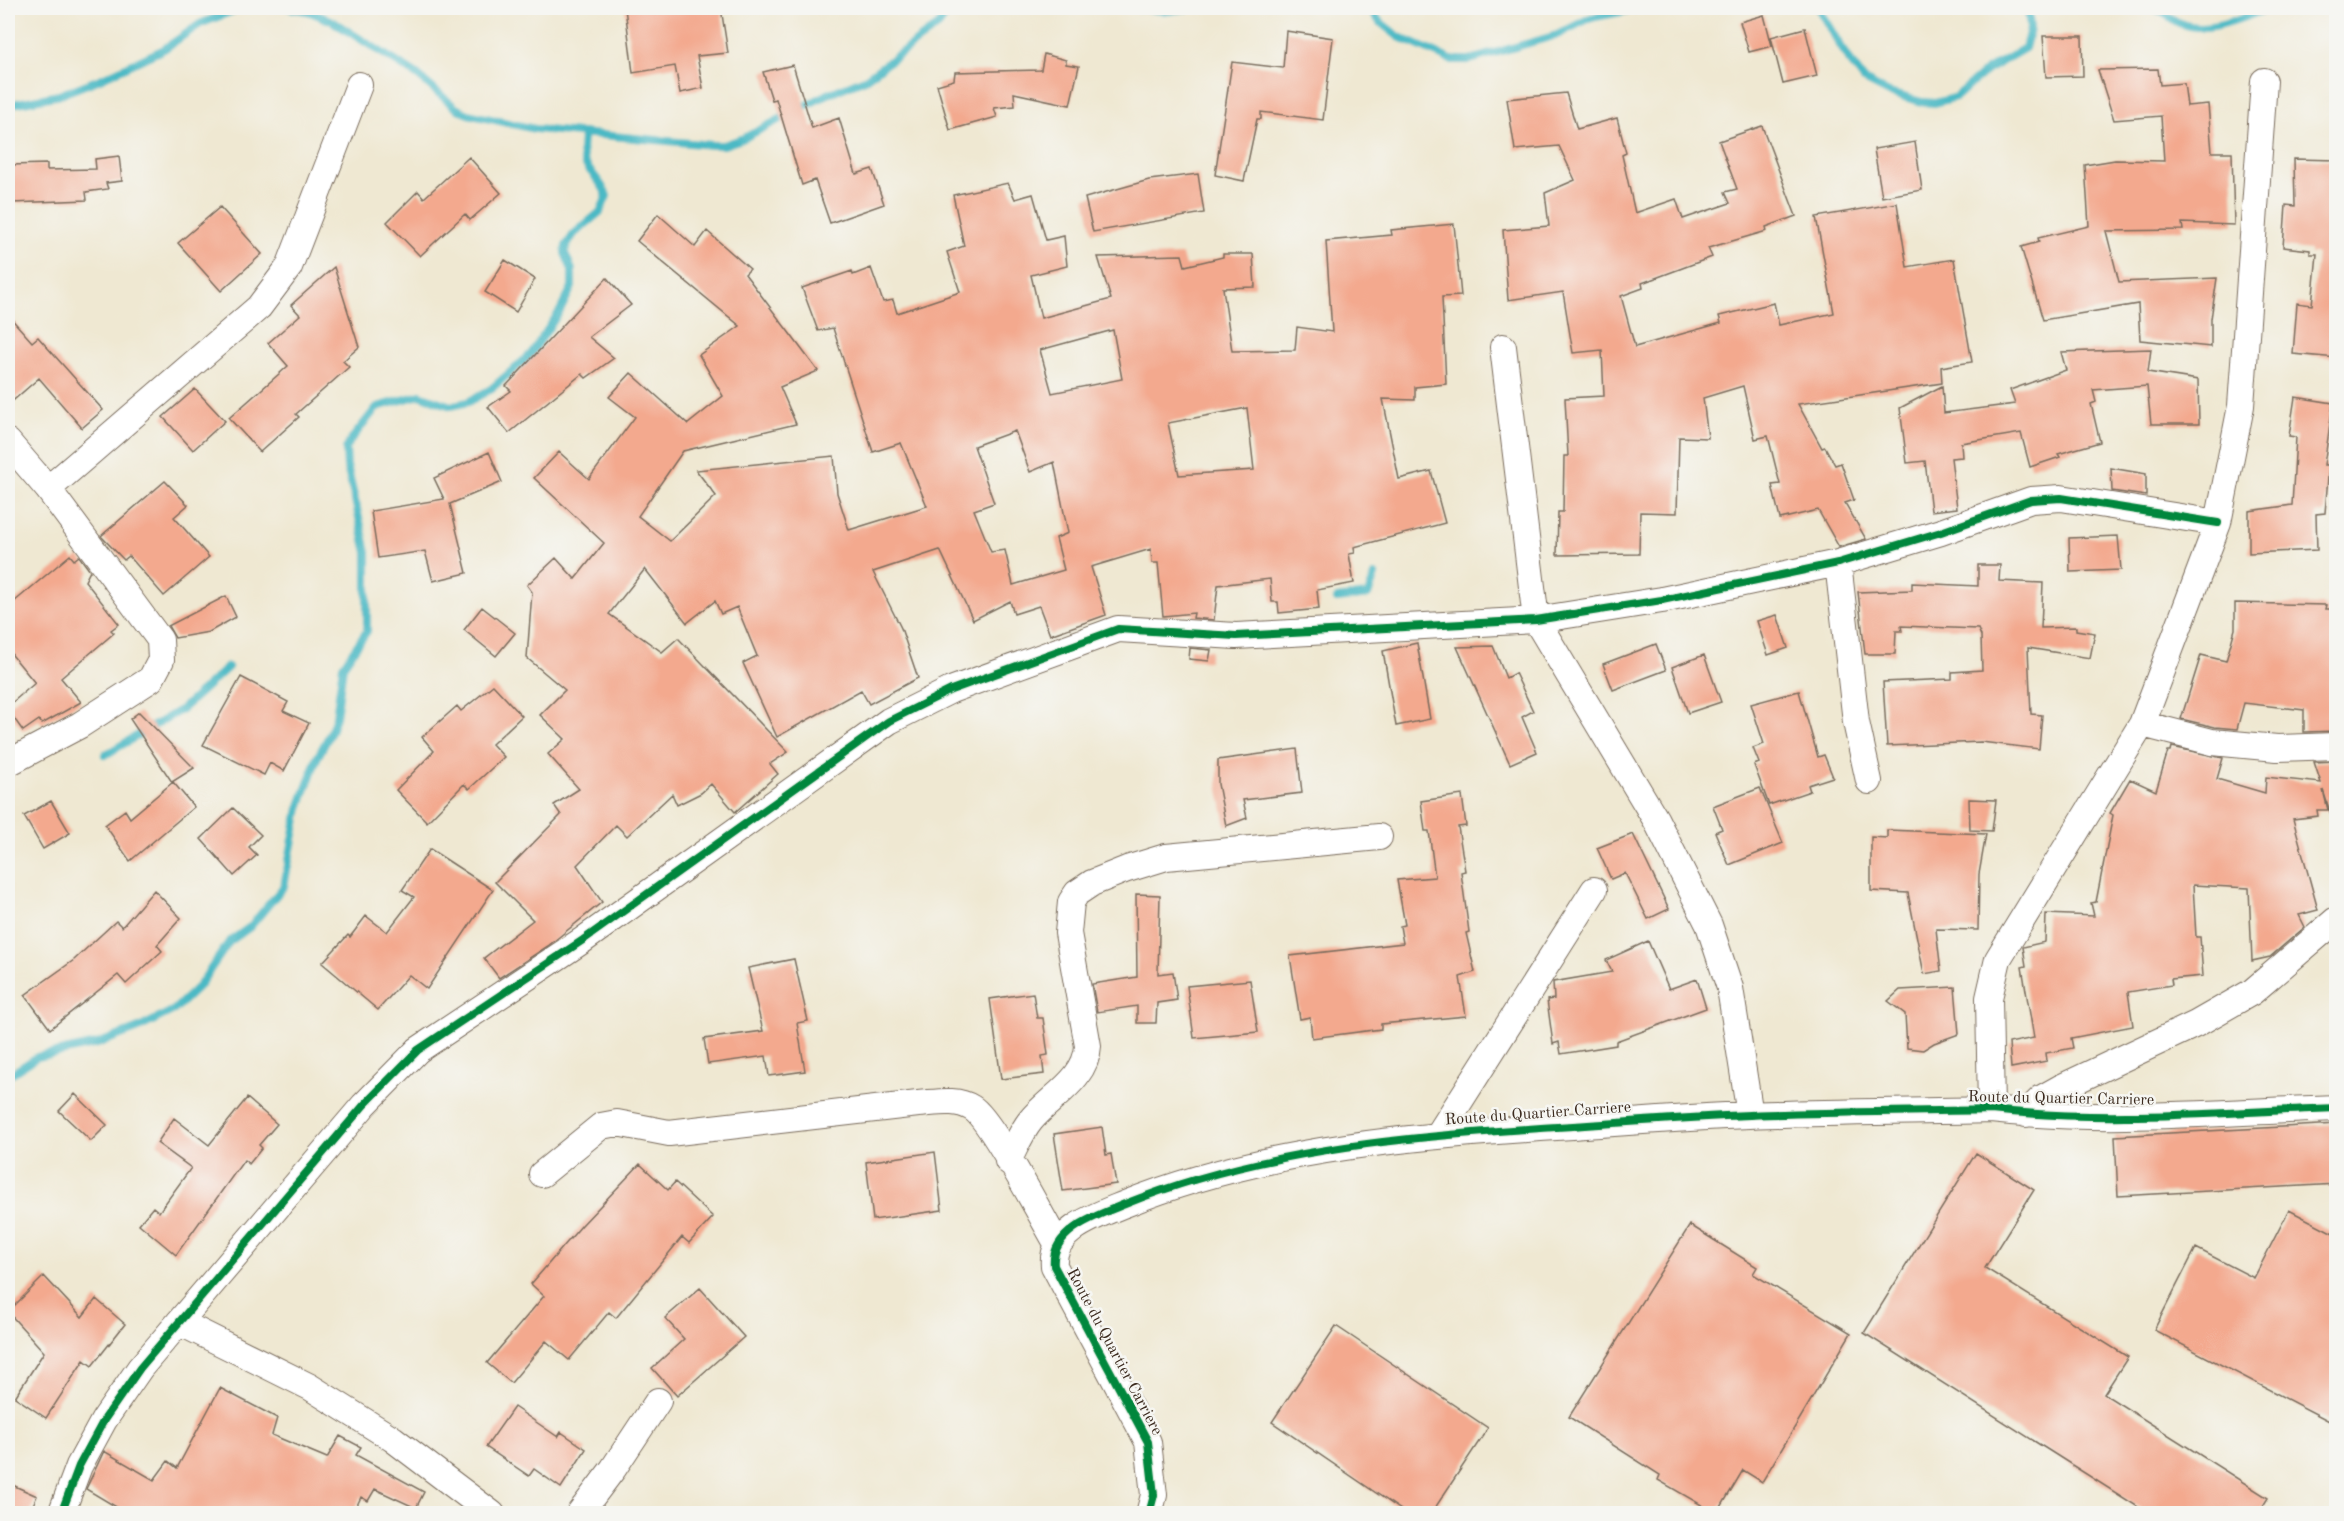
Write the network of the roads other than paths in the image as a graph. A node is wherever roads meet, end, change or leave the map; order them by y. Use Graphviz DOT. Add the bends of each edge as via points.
graph roads {
  1 [pos="2264,81"];
  2 [pos="359,85"];
  3 [pos="1503,347"];
  4 [pos="8,442"];
  5 [pos="48,489"];
  6 [pos="2218,523"];
  7 [pos="1838,563"];
  8 [pos="1536,620"];
  9 [pos="2142,724"];
  10 [pos="2337,746"];
  11 [pos="9,760"];
  12 [pos="1869,781"];
  13 [pos="1379,837"];
  14 [pos="1594,890"];
  15 [pos="2337,920"];
  16 [pos="2337,1108"];
  17 [pos="1991,1110"];
  18 [pos="2026,1114"];
  19 [pos="1750,1115"];
  20 [pos="1439,1134"];
  21 [pos="1008,1161"];
  22 [pos="542,1174"];
  23 [pos="1058,1245"];
  24 [pos="179,1322"];
  25 [pos="658,1401"];
  26 [pos="62,1514"];
  27 [pos="492,1514"];
  28 [pos="579,1514"];
  29 [pos="1149,1514"];
  1 -- 6 [label="street" via="2241,406"];
  2 -- 5 [label="street" via="289,267 259,307"];
  3 -- 8 [label="street"];
  4 -- 5 [label="street"];
  5 -- 11 [label="street" via="160,640 161,660 151,680 80,725"];
  6 -- 7 [label="street" via="2061,498 2031,500"];
  6 -- 9 [label="street"];
  7 -- 8 [label="street" via="1662,600"];
  7 -- 12 [label="street" via="1856,722"];
  8 -- 19 [label="street" via="1656,820 1709,925 1730,988"];
  8 -- 24 [label="street" via="1236,636 1118,629 951,690 889,721 583,940 418,1050 364,1105"];
  9 -- 10 [label="street" via="2212,742 2277,748"];
  9 -- 17 [label="street" via="1998,959 1989,998"];
  13 -- 21 [label="street" via="1166,857 1110,876 1077,893 1071,902 1068,933 1088,1058 1081,1071 1030,1121"];
  14 -- 20 [label="street"];
  15 -- 18 [label="street" via="2252,992 2196,1024 2060,1088"];
  16 -- 18 [label="street, Route du Quartier Carriere" via="2118,1116"];
  17 -- 18 [label="street, Route du Quartier Carriere"];
  17 -- 19 [label="street, Route du Quartier Carriere"];
  19 -- 20 [label="street, Route du Quartier Carriere"];
  20 -- 23 [label="street, Route du Quartier Carriere" via="1293,1156 1162,1189 1100,1214 1067,1232"];
  21 -- 22 [label="street" via="990,1128 973,1108 955,1102 669,1133 617,1123 601,1126 583,1138"];
  21 -- 23 [label="street"];
  23 -- 29 [label="street, Route du Quartier Carriere" via="1054,1266 1148,1442 1154,1495"];
  24 -- 26 [label="street" via="140,1368 104,1420 79,1466"];
  24 -- 27 [label="street" via="310,1388 393,1439"];
  25 -- 28 [label="street"];
}
